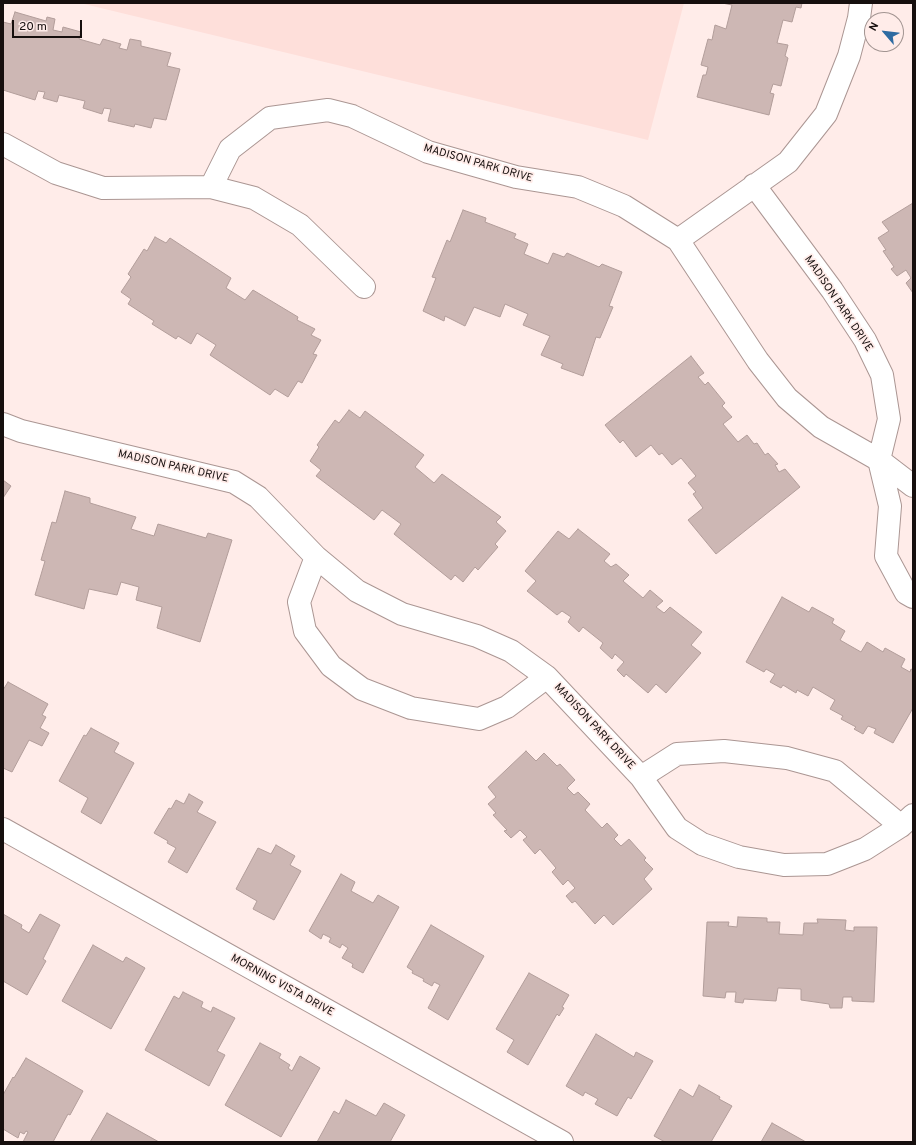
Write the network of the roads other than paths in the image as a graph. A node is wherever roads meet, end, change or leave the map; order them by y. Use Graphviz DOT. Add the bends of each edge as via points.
graph roads {
  1 [pos="861,3"];
  2 [pos="3,144"];
  3 [pos="754,185"];
  4 [pos="211,188"];
  5 [pos="678,240"];
  6 [pos="364,287"];
  7 [pos="3,424"];
  8 [pos="879,460"];
  9 [pos="913,486"];
  10 [pos="316,557"];
  11 [pos="913,597"];
  12 [pos="548,677"];
  13 [pos="641,777"];
  14 [pos="907,821"];
  15 [pos="3,829"];
  16 [pos="562,1142"];
  1 -- 3 [label="street" via="848,56 826,114 788,162"];
  2 -- 4 [label="street" via="56,173 103,188"];
  3 -- 5 [label="street"];
  3 -- 8 [label="street, MADISON PARK DRIVE" via="832,290 865,340 882,375 889,419"];
  4 -- 5 [label="street, MADISON PARK DRIVE" via="230,149 270,118 328,110 352,116 428,152 516,177 578,187 624,206"];
  4 -- 6 [label="street" via="254,198 300,225"];
  5 -- 8 [label="street, MADISON PARK DRIVE" via="758,361 787,398 821,427"];
  7 -- 10 [label="street, MADISON PARK DRIVE" via="21,431 234,482 258,497"];
  8 -- 9 [label="street, MADISON PARK DRIVE"];
  8 -- 11 [label="street, MADISON PARK DRIVE" via="890,506 886,556 906,593"];
  10 -- 12 [label="street, MADISON PARK DRIVE" via="357,591 402,614 477,636 511,651"];
  10 -- 12 [label="street, MADISON PARK DRIVE" via="299,602 305,631 331,666 362,689 411,708 479,719 507,707"];
  12 -- 13 [label="street, MADISON PARK DRIVE"];
  13 -- 14 [label="street, MADISON PARK DRIVE" via="677,754 724,751 787,758 835,771"];
  13 -- 14 [label="street, MADISON PARK DRIVE" via="677,828 702,844 739,857 784,865 828,864 865,849"];
  15 -- 16 [label="street, MORNING VISTA DRIVE"];
}
